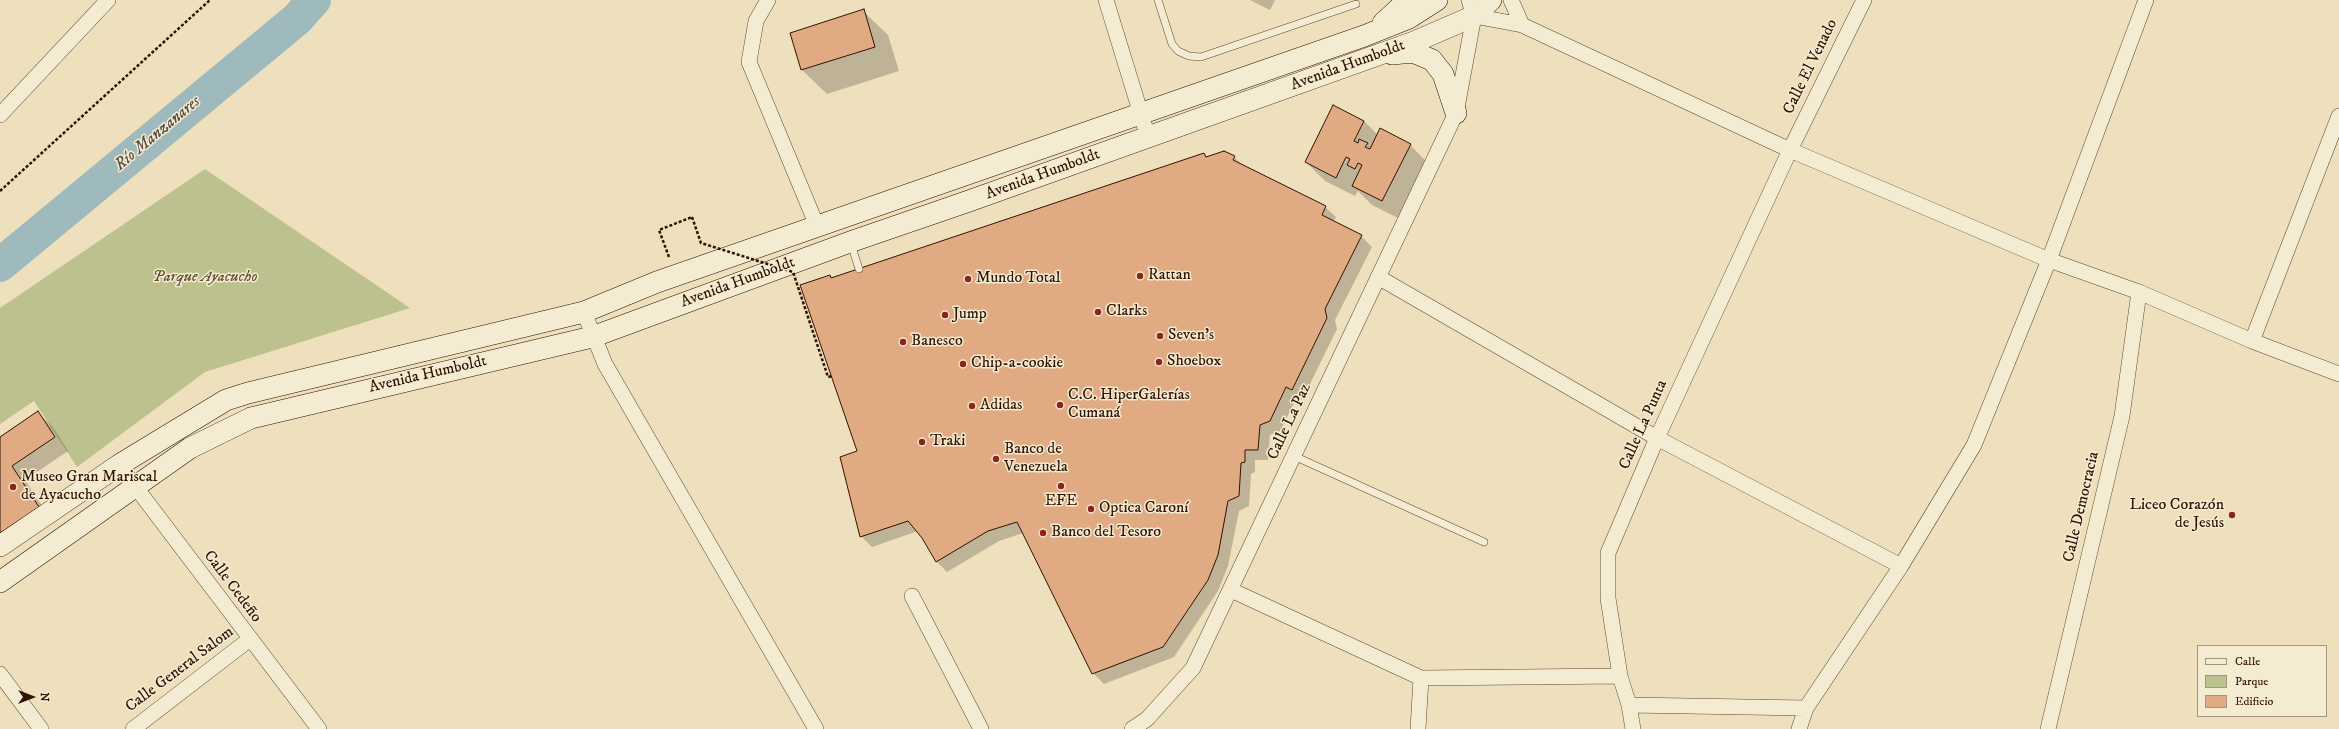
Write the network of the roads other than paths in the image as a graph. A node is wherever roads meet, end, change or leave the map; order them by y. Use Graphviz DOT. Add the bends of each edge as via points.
graph roads {
  1 [pos="108,0"];
  2 [pos="768,0"];
  3 [pos="1106,0"];
  4 [pos="1158,0"];
  5 [pos="1408,0"];
  6 [pos="1437,0"];
  7 [pos="1491,0"];
  8 [pos="1512,0"];
  9 [pos="1864,0"];
  10 [pos="2142,1"];
  11 [pos="1356,4"];
  12 [pos="1472,8"];
  13 [pos="1522,25"];
  14 [pos="1373,32"];
  15 [pos="1377,55"];
  16 [pos="0,110"];
  17 [pos="1141,113"];
  18 [pos="1456,113"];
  19 [pos="0,114"];
  20 [pos="2338,119"];
  21 [pos="1148,137"];
  22 [pos="1790,150"];
  23 [pos="818,226"];
  24 [pos="850,242"];
  25 [pos="2049,260"];
  26 [pos="859,269"];
  27 [pos="1378,277"];
  28 [pos="2139,292"];
  29 [pos="584,312"];
  30 [pos="592,337"];
  31 [pos="2252,341"];
  32 [pos="374,363"];
  33 [pos="2339,374"];
  34 [pos="382,386"];
  35 [pos="1657,438"];
  36 [pos="1294,456"];
  37 [pos="119,465"];
  38 [pos="134,488"];
  39 [pos="1484,542"];
  40 [pos="0,546"];
  41 [pos="1901,566"];
  42 [pos="0,582"];
  43 [pos="1231,590"];
  44 [pos="912,596"];
  45 [pos="250,639"];
  46 [pos="0,674"];
  47 [pos="1620,676"];
  48 [pos="1421,678"];
  49 [pos="1629,705"];
  50 [pos="1806,708"];
  51 [pos="41,729"];
  52 [pos="133,729"];
  53 [pos="319,729"];
  54 [pos="816,729"];
  55 [pos="981,729"];
  56 [pos="1132,729"];
  57 [pos="1418,729"];
  58 [pos="1633,729"];
  59 [pos="1799,729"];
  60 [pos="2048,729"];
  1 -- 19 [label="street"];
  2 -- 23 [label="street" via="756,21 749,62"];
  3 -- 17 [label="street"];
  4 -- 11 [label="lane" via="1172,44 1178,51 1189,56 1201,57"];
  5 -- 14 [label="main road"];
  6 -- 14 [label="main road, Avenida Humboldt" via="1409,18"];
  7 -- 12 [label="main road, Avenida Humboldt"];
  8 -- 13 [label="street"];
  9 -- 22 [label="street, Calle El Venado"];
  10 -- 25 [label="street"];
  12 -- 13 [label="street"];
  12 -- 15 [label="main road, Avenida Humboldt"];
  12 -- 18 [label="street, Calle La Paz"];
  13 -- 22 [label="street"];
  14 -- 17 [label="main road, Avenida Humboldt"];
  15 -- 18 [label="main road" via="1412,52 1432,60 1443,74"];
  15 -- 21 [label="main road, Avenida Humboldt"];
  16 -- 19 [label="lane"];
  17 -- 21 [label="street"];
  17 -- 23 [label="main road, Avenida Humboldt"];
  18 -- 27 [label="street, Calle La Paz"];
  20 -- 31 [label="street"];
  21 -- 24 [label="main road, Avenida Humboldt"];
  22 -- 25 [label="street"];
  22 -- 35 [label="street, Calle La Punta"];
  23 -- 29 [label="main road, Avenida Humboldt" via="675,276"];
  24 -- 26 [label="lane"];
  24 -- 30 [label="main road, Avenida Humboldt"];
  25 -- 28 [label="street"];
  25 -- 41 [label="street" via="1974,446"];
  27 -- 35 [label="street"];
  27 -- 36 [label="street, Calle La Paz"];
  28 -- 31 [label="street"];
  28 -- 60 [label="street, Calle Democracia" via="2122,416"];
  29 -- 30 [label="street"];
  29 -- 32 [label="main road, Avenida Humboldt"];
  30 -- 34 [label="main road, Avenida Humboldt"];
  30 -- 54 [label="street" via="605,364"];
  31 -- 33 [label="street"];
  32 -- 34 [label="main road"];
  32 -- 37 [label="main road, Avenida Humboldt" via="226,400"];
  34 -- 38 [label="main road, Avenida Humboldt" via="252,418 190,448"];
  35 -- 41 [label="street"];
  35 -- 47 [label="street, Calle La Punta" via="1608,553 1608,598"];
  36 -- 39 [label="lane"];
  36 -- 43 [label="street, Calle La Paz"];
  37 -- 38 [label="street, Calle Cedeño"];
  37 -- 40 [label="main road, Avenida Humboldt"];
  38 -- 42 [label="main road, Avenida Humboldt"];
  38 -- 45 [label="street, Calle Cedeño"];
  41 -- 50 [label="street"];
  43 -- 48 [label="street"];
  43 -- 56 [label="street, Calle La Paz" via="1193,668 1147,720"];
  44 -- 55 [label="street"];
  45 -- 52 [label="street, Calle General Salom"];
  45 -- 53 [label="street, Calle Cedeño"];
  46 -- 51 [label="street"];
  47 -- 48 [label="street"];
  47 -- 49 [label="street, Calle La Punta"];
  48 -- 57 [label="street"];
  49 -- 50 [label="street"];
  49 -- 58 [label="street, Calle La Punta"];
  50 -- 59 [label="street"];
}
